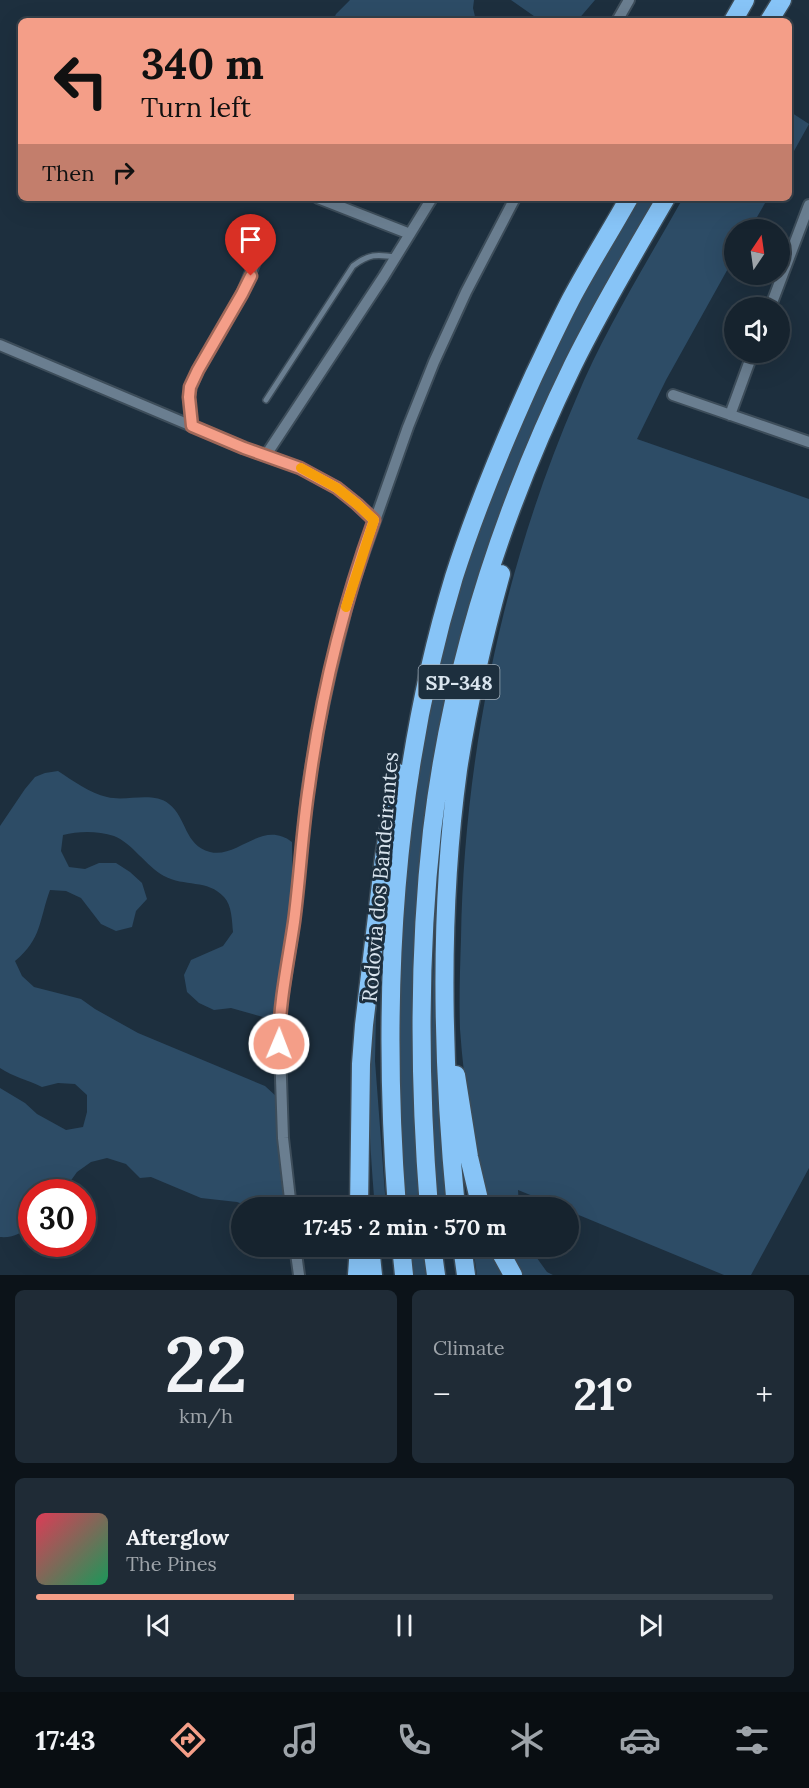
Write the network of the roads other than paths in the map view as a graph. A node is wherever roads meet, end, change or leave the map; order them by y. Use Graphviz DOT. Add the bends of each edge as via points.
graph roads {
  1 [pos="629,0"];
  2 [pos="745,0"];
  3 [pos="782,0"];
  4 [pos="619,18"];
  5 [pos="735,18"];
  6 [pos="771,18"];
  7 [pos="326,201"];
  8 [pos="430,201"];
  9 [pos="513,201"];
  10 [pos="627,201"];
  11 [pos="664,201"];
  12 [pos="673,201"];
  13 [pos="809,205"];
  14 [pos="410,234"];
  15 [pos="266,235"];
  16 [pos="396,257"];
  17 [pos="774,297"];
  18 [pos="0,345"];
  19 [pos="749,363"];
  20 [pos="673,395"];
  21 [pos="266,400"];
  22 [pos="521,404"];
  23 [pos="730,415"];
  24 [pos="192,426"];
  25 [pos="809,442"];
  26 [pos="266,455"];
  27 [pos="374,520"];
  28 [pos="446,1005"];
  29 [pos="361,1145"];
  30 [pos="290,1197"];
  31 [pos="359,1197"];
  32 [pos="366,1197"];
  33 [pos="397,1197"];
  34 [pos="428,1197"];
  35 [pos="455,1197"];
  36 [pos="478,1197"];
  37 [pos="297,1257"];
  38 [pos="358,1257"];
  39 [pos="371,1257"];
  40 [pos="402,1257"];
  41 [pos="434,1257"];
  42 [pos="464,1257"];
  43 [pos="502,1257"];
  44 [pos="299,1275"];
  45 [pos="357,1275"];
  46 [pos="373,1275"];
  47 [pos="404,1275"];
  48 [pos="436,1275"];
  49 [pos="466,1275"];
  50 [pos="513,1275"];
  1 -- 4 [label="street"];
  2 -- 5 [label="highway"];
  3 -- 6 [label="highway"];
  7 -- 14 [label="street"];
  8 -- 14 [label="street"];
  9 -- 27 [label="street" via="434,362"];
  10 -- 22 [label="highway, Rodovia dos Bandeirantes / SP-348" via="570,301"];
  11 -- 34 [label="highway, SP-348" via="596,320 547,423 507,518 465,656 435,808 423,947 420,1049"];
  12 -- 28 [label="highway" via="583,363 537,470 502,569 472,694 459,769 445,926"];
  13 -- 17 [label="street"];
  14 -- 16 [label="street"];
  15 -- 24 [label="street" via="242,294 190,387"];
  16 -- 21 [label="lane" via="377,254 353,266"];
  16 -- 26 [label="street"];
  18 -- 24 [label="street"];
  19 -- 23 [label="street"];
  20 -- 23 [label="street"];
  22 -- 29 [label="highway" via="492,453 462,528 405,733 368,986 361,1064"];
  22 -- 33 [label="highway, Rodovia dos Bandeirantes / SP-348" via="454,577 410,765 398,870 390,1028"];
  23 -- 25 [label="street"];
  24 -- 26 [label="street"];
  26 -- 27 [label="street" via="337,488"];
  27 -- 30 [label="street" via="351,589 317,734 279,1019 283,1138"];
  28 -- 35 [label="highway" via="446,1072"];
  28 -- 36 [label="highway"];
  29 -- 31 [label="highway"];
  29 -- 32 [label="highway"];
  37 -- 44 [label="street"];
  38 -- 45 [label="highway"];
  39 -- 46 [label="highway"];
  40 -- 47 [label="highway"];
  41 -- 48 [label="highway"];
  42 -- 49 [label="highway"];
  43 -- 50 [label="highway"];
}
